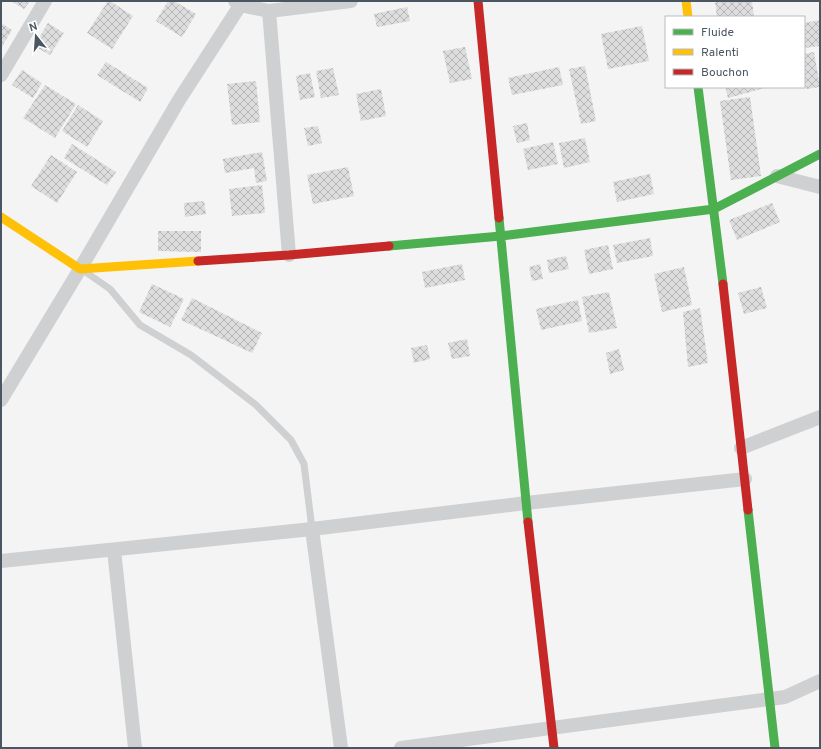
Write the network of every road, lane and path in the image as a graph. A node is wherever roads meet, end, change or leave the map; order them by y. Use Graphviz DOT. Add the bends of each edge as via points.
graph roads {
  1 [pos="45,1"];
  2 [pos="351,1"];
  3 [pos="478,1"];
  4 [pos="686,1"];
  5 [pos="239,2"];
  6 [pos="269,11"];
  7 [pos="688,16"];
  8 [pos="1,74"];
  9 [pos="698,88"];
  10 [pos="820,154"];
  11 [pos="777,176"];
  12 [pos="820,187"];
  13 [pos="714,209"];
  14 [pos="1,218"];
  15 [pos="501,236"];
  16 [pos="289,255"];
  17 [pos="80,269"];
  18 [pos="1,400"];
  19 [pos="820,417"];
  20 [pos="741,448"];
  21 [pos="745,479"];
  22 [pos="526,503"];
  23 [pos="312,529"];
  24 [pos="114,550"];
  25 [pos="1,561"];
  26 [pos="820,681"];
  27 [pos="770,699"];
  28 [pos="552,728"];
  29 [pos="135,748"];
  30 [pos="341,748"];
  31 [pos="401,748"];
  32 [pos="554,748"];
  33 [pos="775,748"];
  1 -- 8 [label="street"];
  2 -- 6 [label="street"];
  3 -- 15 [label="street"];
  4 -- 7 [label="street"];
  5 -- 6 [label="street"];
  5 -- 17 [label="street"];
  6 -- 16 [label="street"];
  9 -- 13 [label="street"];
  10 -- 11 [label="street"];
  11 -- 12 [label="street"];
  11 -- 13 [label="street"];
  13 -- 15 [label="street"];
  13 -- 20 [label="street"];
  14 -- 17 [label="street"];
  15 -- 16 [label="street"];
  15 -- 22 [label="street"];
  16 -- 17 [label="street"];
  17 -- 18 [label="street"];
  17 -- 23 [label="lane" via="110,289 140,325 191,355 256,405 291,440 304,464"];
  19 -- 20 [label="street"];
  20 -- 21 [label="street"];
  21 -- 22 [label="street"];
  21 -- 27 [label="street"];
  22 -- 23 [label="street"];
  22 -- 28 [label="street"];
  23 -- 24 [label="street"];
  23 -- 30 [label="street"];
  24 -- 25 [label="street"];
  24 -- 29 [label="street"];
  26 -- 27 [label="street" via="786,696"];
  27 -- 28 [label="street"];
  27 -- 33 [label="street"];
  28 -- 31 [label="street"];
  28 -- 32 [label="street"];
}
